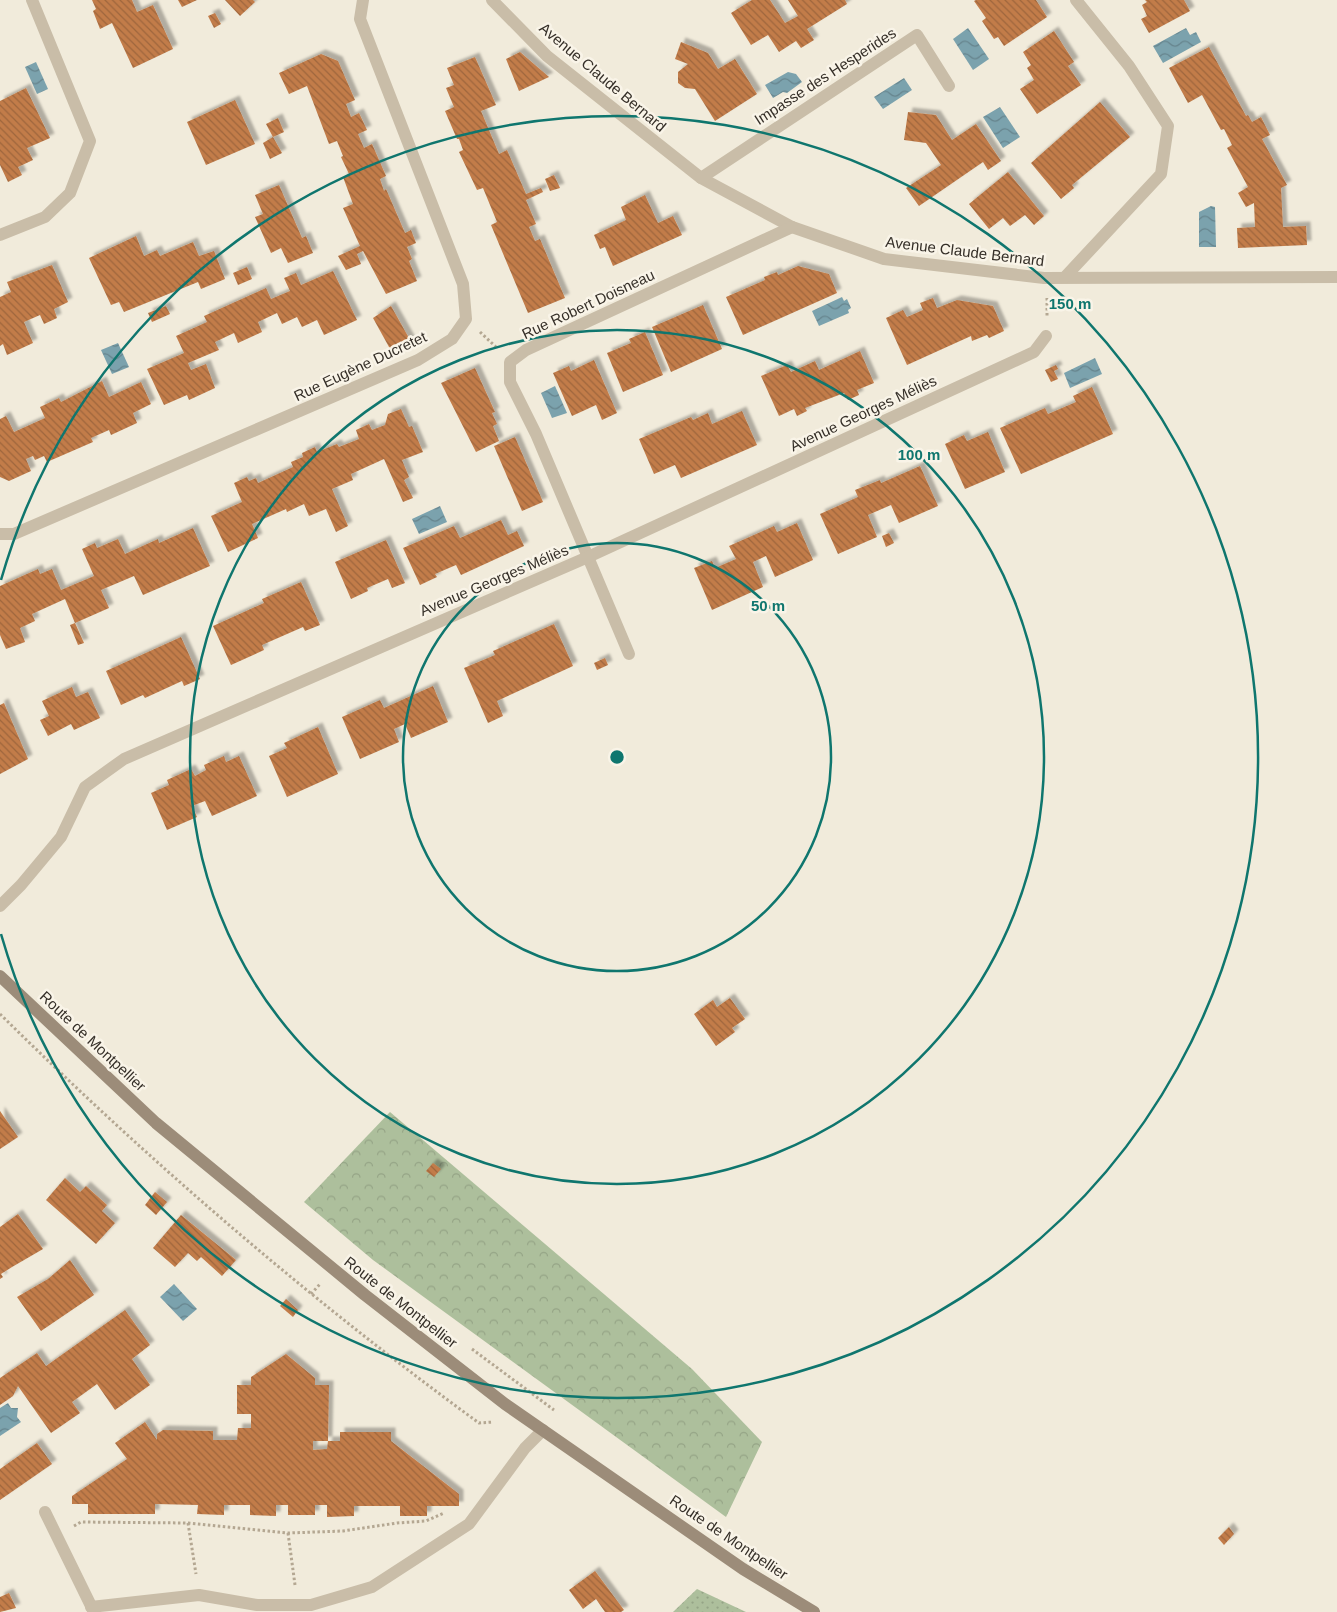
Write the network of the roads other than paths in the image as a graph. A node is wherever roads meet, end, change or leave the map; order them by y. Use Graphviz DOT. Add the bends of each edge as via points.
graph roads {
  1 [pos="32,0"];
  2 [pos="363,0"];
  3 [pos="492,0"];
  4 [pos="1076,0"];
  5 [pos="949,86"];
  6 [pos="701,178"];
  7 [pos="792,227"];
  8 [pos="0,235"];
  9 [pos="1065,277"];
  10 [pos="1337,277"];
  11 [pos="1046,336"];
  12 [pos="0,534"];
  13 [pos="588,557"];
  14 [pos="629,654"];
  15 [pos="0,906"];
  16 [pos="0,976"];
  17 [pos="543,1430"];
  18 [pos="45,1512"];
  19 [pos="92,1609"];
  20 [pos="814,1612"];
  1 -- 8 [label="street" via="90,141 70,193 45,217"];
  2 -- 12 [label="street, Rue Eugène Ducretet" via="360,19 463,284 466,319 452,339 418,360 14,534"];
  3 -- 6 [label="street, Avenue Claude Bernard" via="547,56"];
  4 -- 9 [label="street" via="1129,66 1168,126 1161,174"];
  5 -- 6 [label="street, Impasse des Hesperides" via="917,35"];
  6 -- 7 [label="street, Avenue Claude Bernard"];
  7 -- 9 [label="street, Avenue Claude Bernard" via="884,260 1044,278"];
  7 -- 13 [label="street, Rue Robert Doisneau" via="526,350 510,362 510,382 536,434"];
  9 -- 10 [label="street, Avenue Claude Bernard"];
  11 -- 13 [label="street, Avenue Georges Méliès" via="1034,352"];
  13 -- 14 [label="street"];
  13 -- 15 [label="street, Avenue Georges Méliès" via="124,759 85,787 61,837"];
  16 -- 17 [label="main road, Route de Montpellier" via="156,1123 288,1234 505,1404"];
  17 -- 19 [label="street" via="468,1524 372,1588 310,1605 256,1605 200,1595"];
  17 -- 20 [label="main road, Route de Montpellier" via="743,1568"];
  18 -- 19 [label="street"];
}
